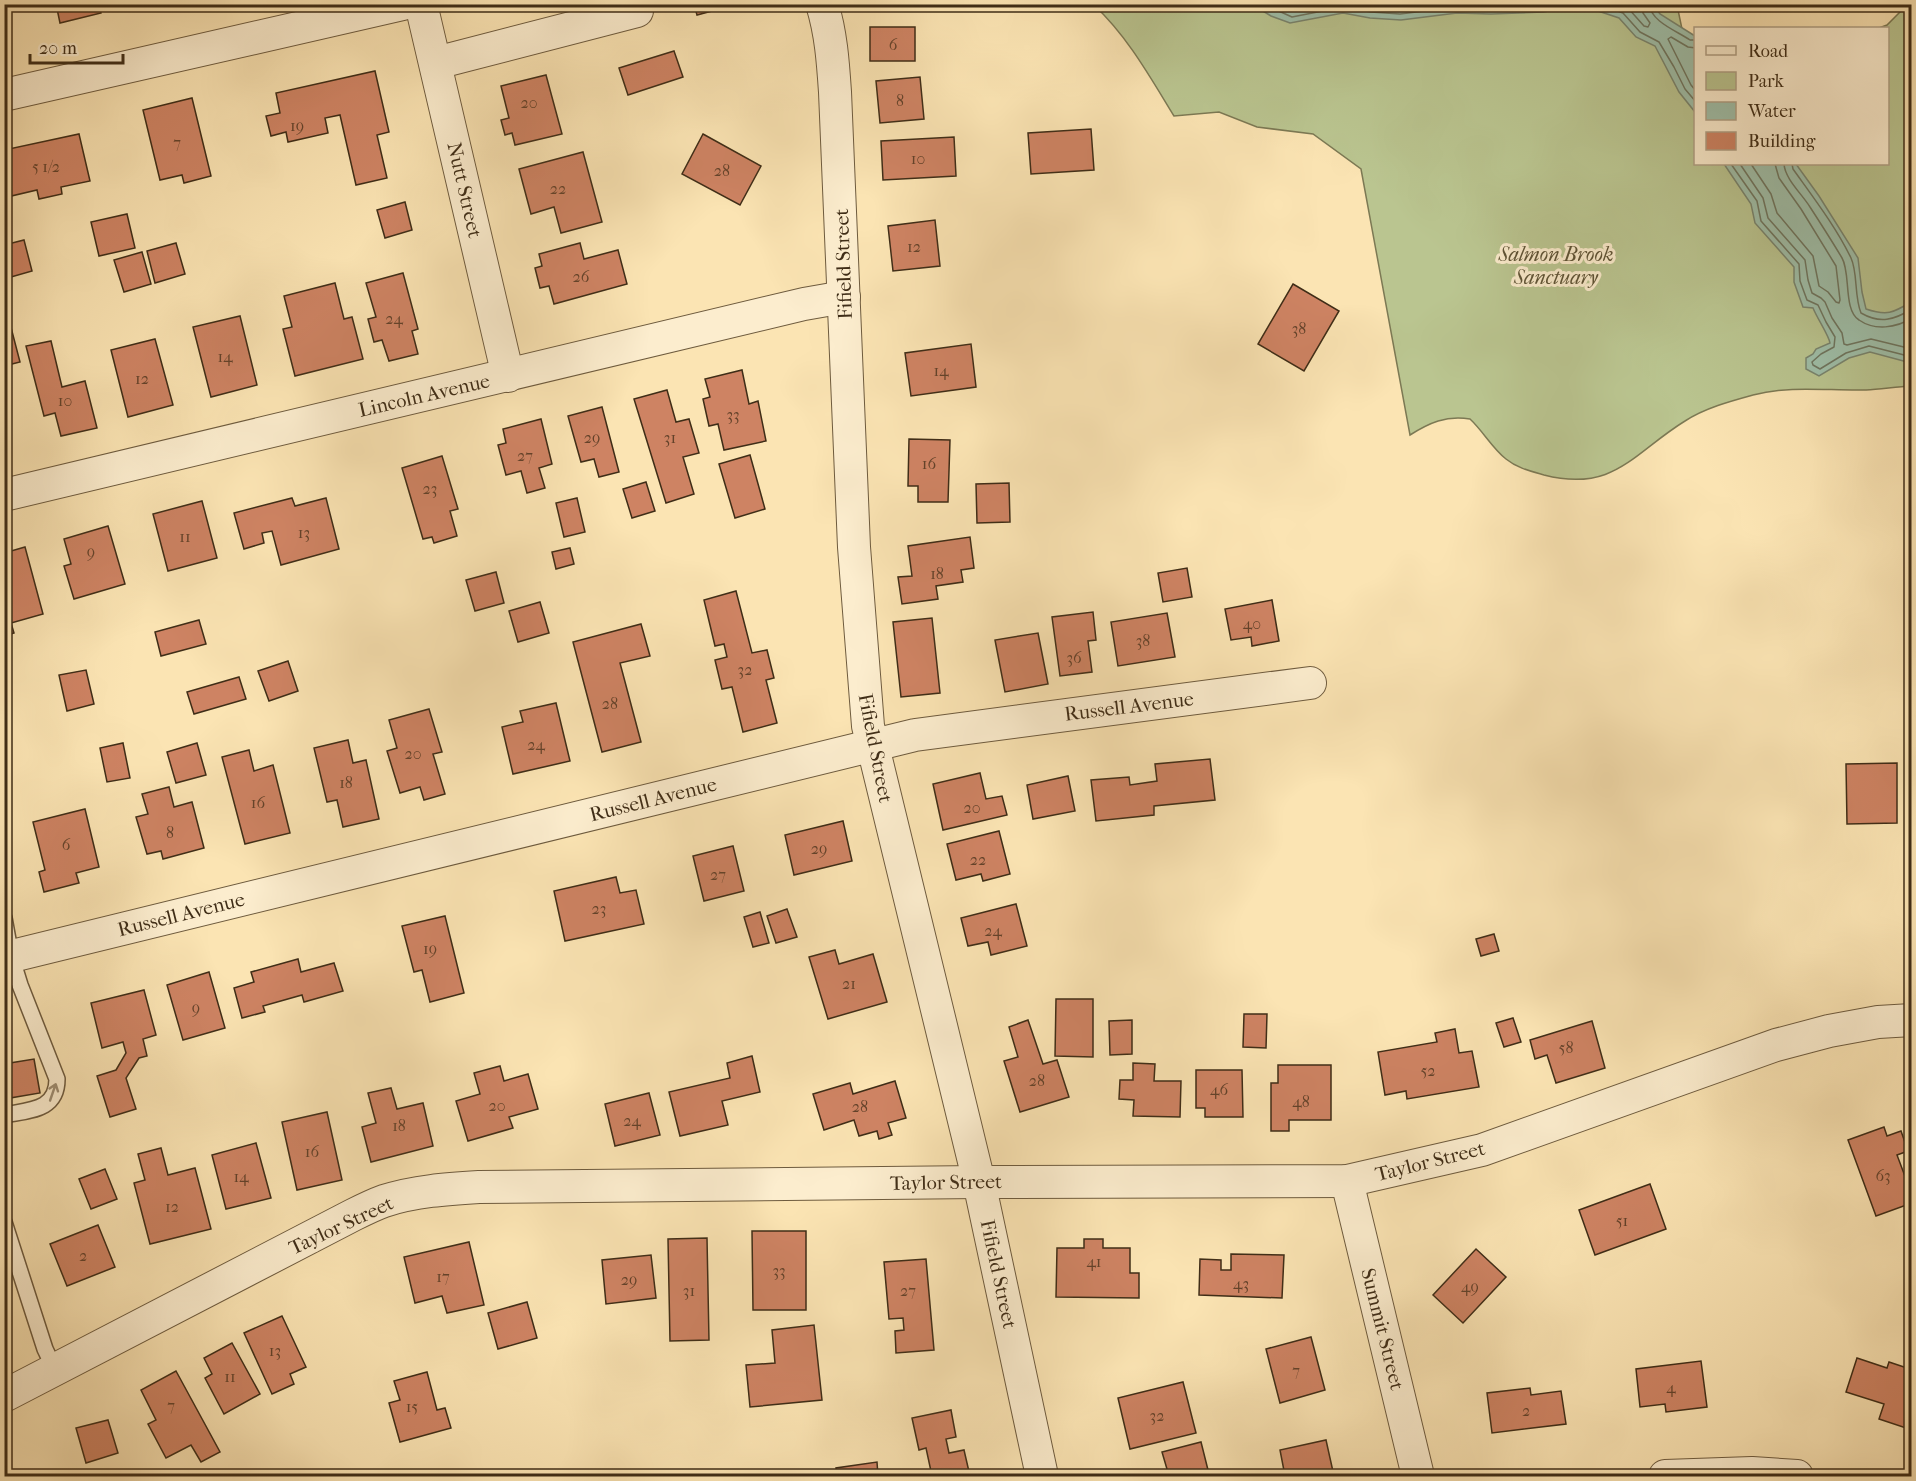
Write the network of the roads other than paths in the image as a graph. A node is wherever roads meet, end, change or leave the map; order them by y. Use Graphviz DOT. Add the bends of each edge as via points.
graph roads {
  1 [pos="403,4"];
  2 [pos="421,4"];
  3 [pos="822,4"];
  4 [pos="637,11"];
  5 [pos="436,63"];
  6 [pos="4,95"];
  7 [pos="844,297"];
  8 [pos="508,376"];
  9 [pos="4,495"];
  10 [pos="1310,683"];
  11 [pos="872,746"];
  12 [pos="4,918"];
  13 [pos="8,957"];
  14 [pos="1911,1020"];
  15 [pos="4,1115"];
  16 [pos="1347,1181"];
  17 [pos="979,1182"];
  18 [pos="4,1222"];
  19 [pos="55,1370"];
  20 [pos="4,1396"];
  21 [pos="1042,1476"];
  22 [pos="1419,1476"];
  23 [pos="1665,1476"];
  24 [pos="1797,1476"];
  1 -- 6 [label="street"];
  2 -- 5 [label="street, Nutt Street"];
  3 -- 7 [label="street, Fifield Street" via="832,50"];
  4 -- 5 [label="street"];
  5 -- 8 [label="street, Nutt Street"];
  7 -- 8 [label="street, Lincoln Avenue"];
  7 -- 11 [label="street, Fifield Street" via="854,547"];
  8 -- 9 [label="street, Lincoln Avenue"];
  10 -- 11 [label="street, Russell Avenue" via="939,731"];
  11 -- 13 [label="street, Russell Avenue"];
  11 -- 17 [label="street, Fifield Street"];
  12 -- 13 [label="lane"];
  15 -- 13 [label="lane, one-way" via="40,1107 50,1102 57,1089 57,1079"];
  14 -- 16 [label="street, Taylor Street" via="1829,1031 1776,1045 1482,1150"];
  16 -- 17 [label="street, Taylor Street"];
  16 -- 22 [label="street, Summit Street"];
  17 -- 19 [label="street, Taylor Street" via="479,1187 409,1194 353,1215"];
  17 -- 21 [label="street, Fifield Street"];
  18 -- 19 [label="lane"];
  19 -- 20 [label="street, Taylor Street"];
  23 -- 24 [label="street"];
}
